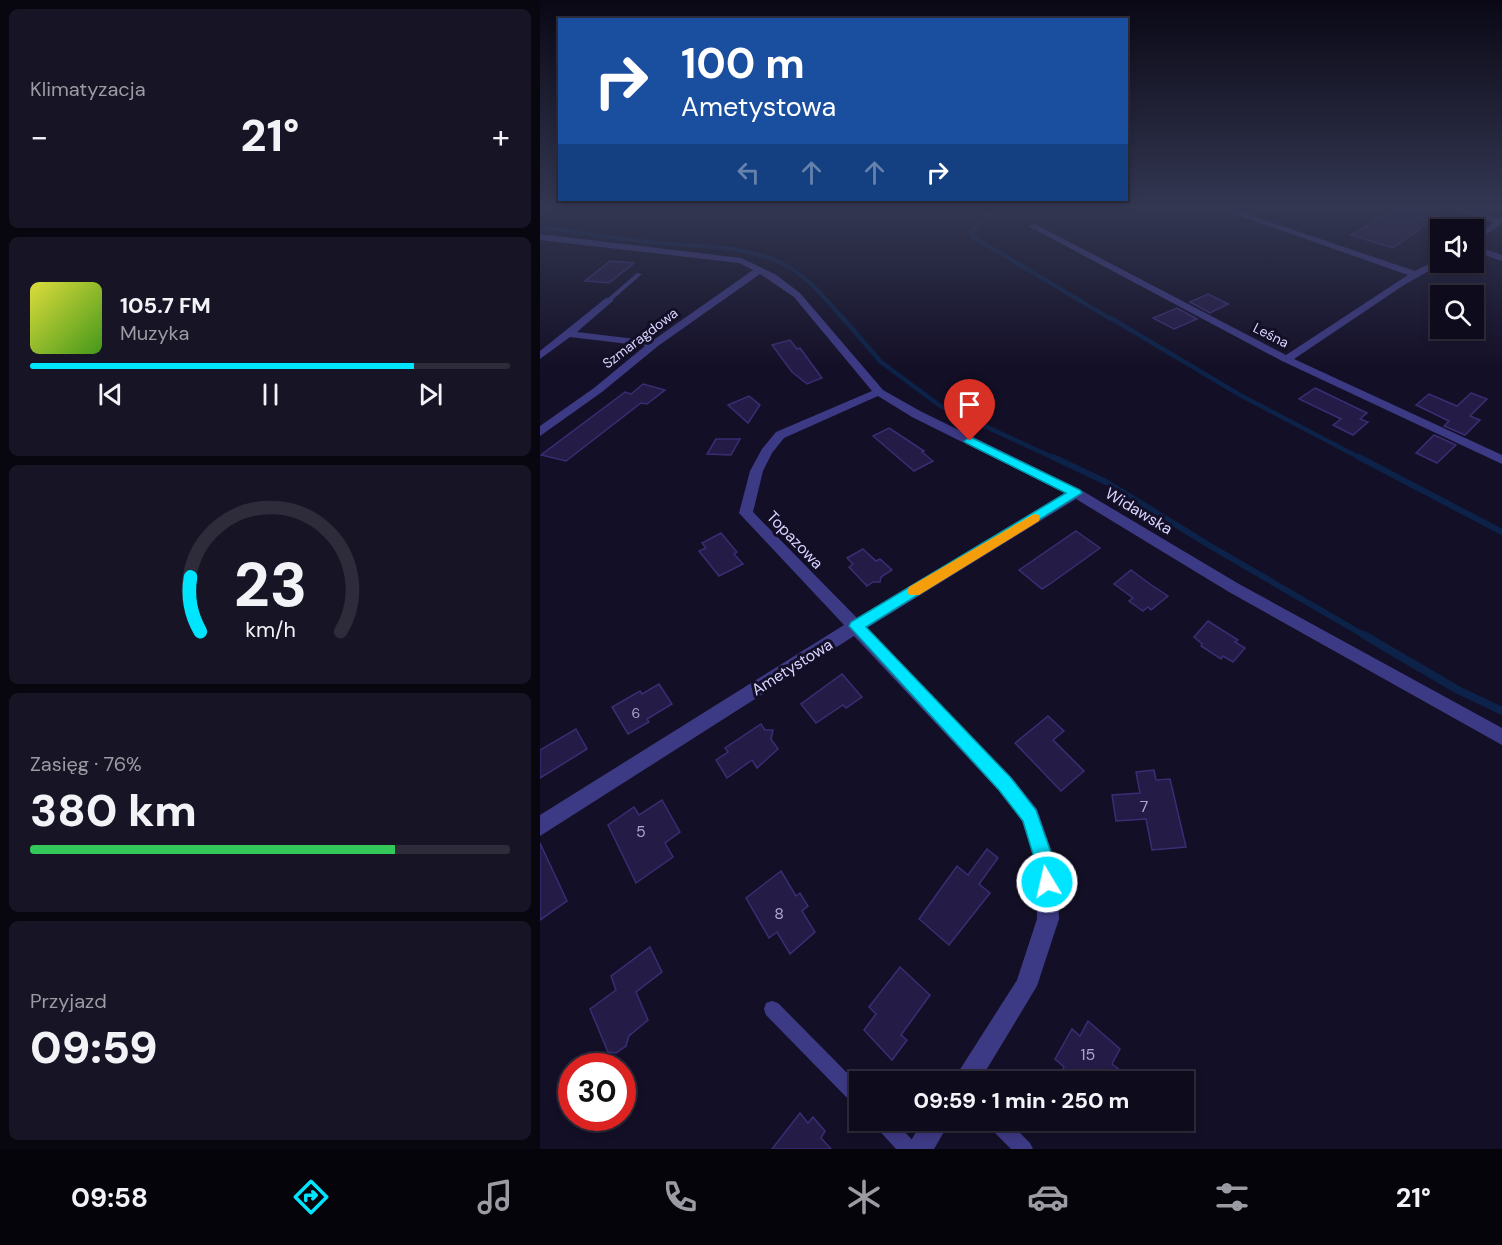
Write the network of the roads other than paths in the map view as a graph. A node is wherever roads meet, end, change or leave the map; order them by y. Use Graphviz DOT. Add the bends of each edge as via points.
graph roads {
  1 [pos="742,262"];
  2 [pos="1100,262"];
  3 [pos="1379,262"];
  4 [pos="1430,266"];
  5 [pos="760,269"];
  6 [pos="639,274"];
  7 [pos="1415,274"];
  8 [pos="609,300"];
  9 [pos="568,334"];
  10 [pos="654,344"];
  11 [pos="540,356"];
  12 [pos="1286,359"];
  13 [pos="879,392"];
  14 [pos="540,432"];
  15 [pos="1502,460"];
  16 [pos="1076,493"];
  17 [pos="856,626"];
  18 [pos="1502,737"];
  19 [pos="540,826"];
  20 [pos="772,1009"];
  21 [pos="971,1071"];
  22 [pos="849,1088"];
  23 [pos="892,1131"];
  24 [pos="931,1131"];
  25 [pos="1005,1131"];
  26 [pos="909,1149"];
  27 [pos="919,1149"];
  28 [pos="1024,1149"];
  1 -- 5 [label="street, Widawska"];
  2 -- 12 [label="street, Leśna"];
  3 -- 7 [label="street"];
  4 -- 7 [label="street"];
  5 -- 10 [label="street, Szmaragdowa"];
  5 -- 13 [label="street, Widawska" via="797,295"];
  6 -- 8 [label="lane"];
  7 -- 12 [label="street"];
  8 -- 9 [label="street"];
  9 -- 10 [label="street"];
  9 -- 11 [label="street"];
  10 -- 14 [label="street, Szmaragdowa"];
  12 -- 15 [label="street, Leśna"];
  13 -- 16 [label="street, Widawska"];
  13 -- 17 [label="street, Topazowa" via="780,435 768,447 758,468 746,513"];
  16 -- 17 [label="street, Ametystowa"];
  16 -- 18 [label="street, Widawska" via="1234,588"];
  17 -- 19 [label="street, Ametystowa"];
  17 -- 21 [label="street" via="1005,784 1030,816 1046,864 1048,919 1026,986"];
  20 -- 22 [label="lane"];
  23 -- 26 [label="lane"];
  24 -- 27 [label="street"];
  25 -- 28 [label="lane"];
}
